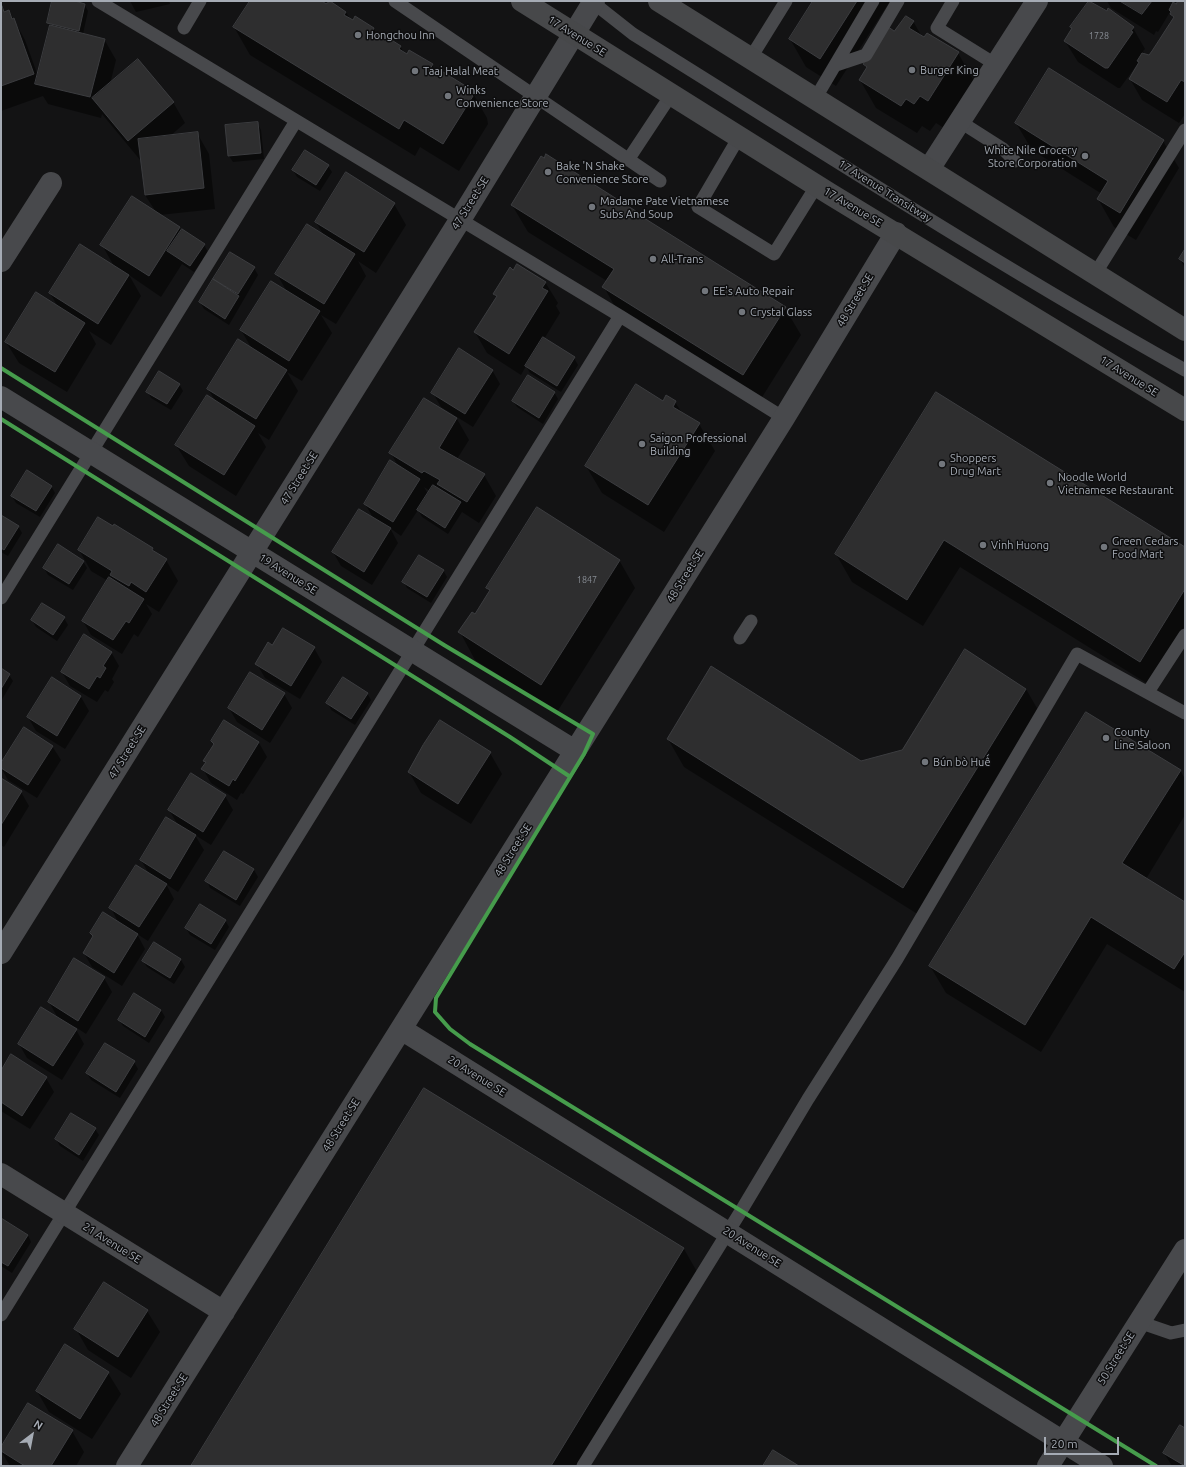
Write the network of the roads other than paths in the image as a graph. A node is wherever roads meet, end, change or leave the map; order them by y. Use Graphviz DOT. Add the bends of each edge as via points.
graph roads {
  1 [pos="98,1"];
  2 [pos="200,1"];
  3 [pos="395,1"];
  4 [pos="522,1"];
  5 [pos="659,1"];
  6 [pos="786,1"];
  7 [pos="873,1"];
  8 [pos="898,1"];
  9 [pos="954,1"];
  10 [pos="1037,1"];
  11 [pos="592,2"];
  12 [pos="184,28"];
  13 [pos="574,34"];
  14 [pos="750,59"];
  15 [pos="995,64"];
  16 [pos="836,65"];
  17 [pos="671,95"];
  18 [pos="536,96"];
  19 [pos="815,99"];
  20 [pos="296,121"];
  21 [pos="959,121"];
  22 [pos="1185,130"];
  23 [pos="739,137"];
  24 [pos="628,160"];
  25 [pos="1015,161"];
  26 [pos="929,169"];
  27 [pos="660,181"];
  28 [pos="50,183"];
  29 [pos="817,185"];
  30 [pos="460,220"];
  31 [pos="896,233"];
  32 [pos="1,261"];
  33 [pos="1095,274"];
  34 [pos="620,316"];
  35 [pos="1185,330"];
  36 [pos="1185,370"];
  37 [pos="1,397"];
  38 [pos="1185,410"];
  39 [pos="784,418"];
  40 [pos="91,452"];
  41 [pos="252,552"];
  42 [pos="1,598"];
  43 [pos="751,621"];
  44 [pos="1185,635"];
  45 [pos="740,638"];
  46 [pos="412,651"];
  47 [pos="1148,692"];
  48 [pos="1185,714"];
  49 [pos="575,751"];
  50 [pos="1,953"];
  51 [pos="401,1029"];
  52 [pos="1,1174"];
  53 [pos="64,1213"];
  54 [pos="728,1232"];
  55 [pos="1185,1250"];
  56 [pos="224,1312"];
  57 [pos="1,1316"];
  58 [pos="1139,1322"];
  59 [pos="1185,1330"];
  60 [pos="1063,1442"];
  61 [pos="127,1466"];
  62 [pos="583,1466"];
  63 [pos="1048,1466"];
  64 [pos="1102,1466"];
  1 -- 20 [label="lane"];
  2 -- 12 [label="lane"];
  3 -- 18 [label="lane"];
  4 -- 13 [label="main road, 17 Avenue SE"];
  5 -- 14 [label="main road"];
  6 -- 14 [label="lane"];
  7 -- 16 [label="lane"];
  8 -- 16 [label="lane" via="866,55"];
  9 -- 15 [label="lane" via="937,28"];
  10 -- 15 [label="street"];
  11 -- 13 [label="street, 47 Street SE"];
  11 -- 36 [label="lane, 17 Avenue Transitway" via="633,34 963,239 1062,300"];
  13 -- 17 [label="main road, 17 Avenue SE"];
  13 -- 18 [label="street, 47 Street SE"];
  14 -- 19 [label="main road"];
  15 -- 21 [label="street"];
  16 -- 19 [label="lane"];
  17 -- 23 [label="main road, 17 Avenue SE"];
  17 -- 24 [label="lane"];
  18 -- 24 [label="lane"];
  18 -- 30 [label="street, 47 Street SE"];
  19 -- 26 [label="main road"];
  20 -- 30 [label="lane"];
  20 -- 40 [label="lane"];
  21 -- 25 [label="lane" via="1003,149"];
  21 -- 26 [label="street"];
  22 -- 33 [label="lane"];
  23 -- 29 [label="main road, 17 Avenue SE"];
  23 -- 29 [label="lane" via="698,207 723,223 774,254"];
  24 -- 27 [label="lane"];
  26 -- 33 [label="main road"];
  28 -- 32 [label="street"];
  29 -- 31 [label="main road, 17 Avenue SE"];
  30 -- 34 [label="lane"];
  30 -- 41 [label="street, 47 Street SE"];
  31 -- 38 [label="main road, 17 Avenue SE"];
  31 -- 39 [label="street, 48 Street SE"];
  33 -- 35 [label="main road"];
  34 -- 39 [label="lane"];
  34 -- 46 [label="lane"];
  37 -- 40 [label="street, 19 Avenue SE"];
  39 -- 49 [label="street, 48 Street SE"];
  40 -- 41 [label="street, 19 Avenue SE"];
  40 -- 42 [label="lane"];
  41 -- 46 [label="street, 19 Avenue SE"];
  41 -- 50 [label="street, 47 Street SE"];
  43 -- 45 [label="lane"];
  44 -- 47 [label="lane"];
  46 -- 49 [label="street, 19 Avenue SE"];
  46 -- 53 [label="lane"];
  47 -- 48 [label="lane"];
  47 -- 54 [label="lane" via="1077,654 897,959"];
  49 -- 51 [label="street, 48 Street SE"];
  51 -- 54 [label="street, 20 Avenue SE"];
  51 -- 56 [label="street, 48 Street SE"];
  52 -- 53 [label="street, 21 Avenue SE"];
  53 -- 56 [label="street, 21 Avenue SE"];
  53 -- 57 [label="lane"];
  54 -- 60 [label="street, 20 Avenue SE"];
  54 -- 62 [label="lane"];
  55 -- 58 [label="street, 50 Street SE"];
  56 -- 61 [label="street, 48 Street SE"];
  58 -- 59 [label="lane" via="1171,1333"];
  58 -- 60 [label="street, 50 Street SE"];
  60 -- 63 [label="street, 50 Street SE"];
  60 -- 64 [label="street, 20 Avenue SE"];
}
